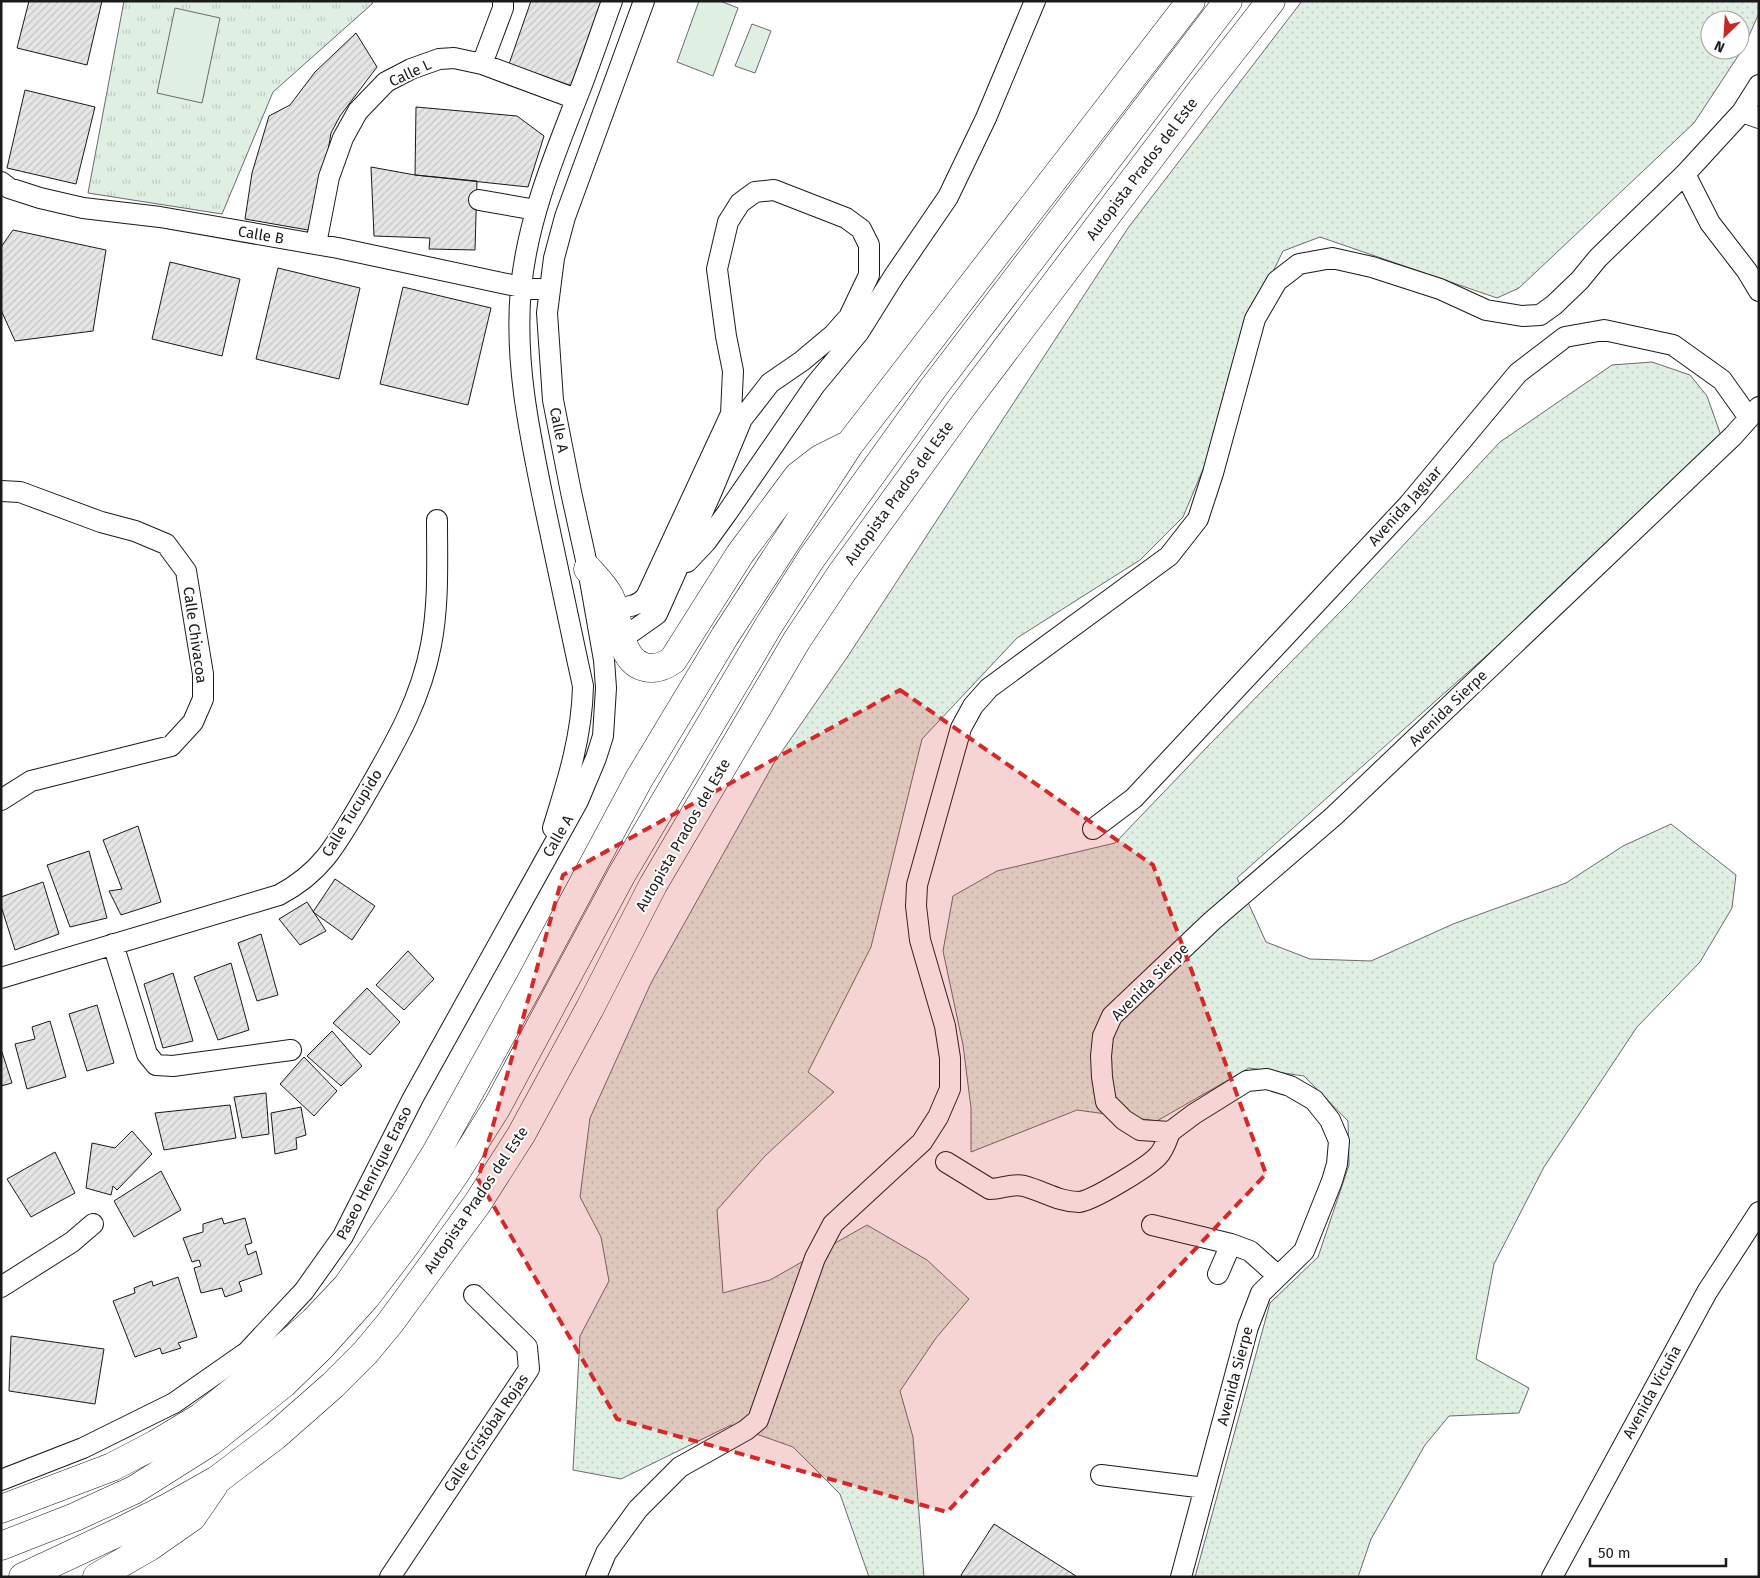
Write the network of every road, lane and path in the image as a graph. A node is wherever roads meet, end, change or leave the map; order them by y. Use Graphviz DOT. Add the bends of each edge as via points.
graph roads {
  1 [pos="502,1"];
  2 [pos="612,1"];
  3 [pos="644,1"];
  4 [pos="1035,1"];
  5 [pos="1191,1"];
  6 [pos="1228,1"];
  7 [pos="1271,1"];
  8 [pos="482,64"];
  9 [pos="1759,85"];
  10 [pos="576,99"];
  11 [pos="1750,115"];
  12 [pos="1685,174"];
  13 [pos="4,190"];
  14 [pos="479,200"];
  15 [pos="536,210"];
  16 [pos="316,244"];
  17 [pos="521,287"];
  18 [pos="550,290"];
  19 [pos="1759,290"];
  20 [pos="854,325"];
  21 [pos="1754,412"];
  22 [pos="849,444"];
  23 [pos="1,491"];
  24 [pos="437,520"];
  25 [pos="588,569"];
  26 [pos="676,572"];
  27 [pos="612,606"];
  28 [pos="621,638"];
  29 [pos="1,800"];
  30 [pos="1093,829"];
  31 [pos="542,866"];
  32 [pos="113,944"];
  33 [pos="1,978"];
  34 [pos="291,1050"];
  35 [pos="1170,1132"];
  36 [pos="946,1162"];
  37 [pos="1759,1212"];
  38 [pos="93,1224"];
  39 [pos="1152,1225"];
  40 [pos="1231,1244"];
  41 [pos="1218,1274"];
  42 [pos="1278,1276"];
  43 [pos="1,1287"];
  44 [pos="474,1295"];
  45 [pos="1102,1475"];
  46 [pos="1,1480"];
  47 [pos="217,1480"];
  48 [pos="1205,1488"];
  49 [pos="1,1509"];
  50 [pos="1,1546"];
  51 [pos="22,1577"];
  52 [pos="97,1577"];
  53 [pos="390,1577"];
  54 [pos="596,1577"];
  55 [pos="1181,1577"];
  56 [pos="1552,1577"];
  1 -- 8 [label="street"];
  2 -- 10 [label="street, Calle A"];
  3 -- 18 [label="street, Calle A" via="565,217 554,258"];
  4 -- 20 [label="street" via="986,118 948,197 894,276"];
  5 -- 22 [label="highway"];
  6 -- 50 [label="highway" via="934,387 811,559 768,624 622,874 497,1107 455,1174 366,1297 283,1384 210,1442 134,1490"];
  7 -- 47 [label="highway, Autopista Prados del Este" via="962,407 797,640 654,885 522,1135 477,1204 365,1353 276,1436"];
  8 -- 10 [label="street, Calle L"];
  8 -- 16 [label="street, Calle L" via="454,58 439,59 386,82 367,100 350,125 335,158"];
  9 -- 11 [label="street"];
  10 -- 15 [label="street, Calle A" via="552,158"];
  11 -- 12 [label="street"];
  12 -- 19 [label="street" via="1710,223"];
  12 -- 54 [label="street" via="1598,258 1580,280 1540,314 1522,316 1486,310 1440,289 1332,258 1299,264 1277,281 1255,320 1198,519 1169,556 989,688 973,706 961,728 917,885 920,940 945,1026 950,1058 950,1088 938,1118 922,1142 833,1224 815,1258 758,1420 680,1467 638,1508 606,1553"];
  13 -- 16 [label="street, Calle B" via="83,208 160,217"];
  14 -- 15 [label="street"];
  15 -- 17 [label="street, Calle A"];
  16 -- 17 [label="street, Calle B"];
  17 -- 18 [label="street, Calle B"];
  17 -- 31 [label="street, Calle A" via="519,345 524,400 583,686 572,769"];
  18 -- 25 [label="street, Calle A" via="547,314 553,400"];
  20 -- 26 [label="street" via="706,542"];
  20 -- 26 [label="street" via="828,340 770,384 742,419"];
  20 -- 27 [label="street" via="869,275 869,245 861,229 846,218 774,190 755,192 740,203 728,222 717,270 733,372 731,414 644,601 628,607"];
  21 -- 30 [label="street, Avenida Jaguar" via="1722,380 1673,345 1604,330 1566,337 1518,373 1409,504 1134,798"];
  21 -- 35 [label="street, Avenida Sierpe" via="1733,436 1334,816 1212,921 1112,1016 1103,1036 1101,1056 1106,1102 1140,1130"];
  22 -- 28 [label="highway" via="820,459 798,476 740,554 673,660 659,667 642,667 628,655"];
  22 -- 49 [label="highway" via="724,636 649,762 437,1151 347,1286 314,1321 201,1417 112,1467"];
  23 -- 29 [label="street, Calle Chivacoa" via="27,494 166,544 186,571 203,674 203,699 193,722 171,746 32,781"];
  24 -- 32 [label="street, Calle Tucupido" via="437,606 423,681 394,746 324,859 295,886 279,895"];
  25 -- 27 [label="highway" via="610,596"];
  25 -- 31 [label="street, Calle A" via="604,660 603,736 578,801"];
  26 -- 28 [label="street" via="657,614"];
  27 -- 28 [label="highway"];
  31 -- 46 [label="street, Paseo Henrique Eraso" via="413,1098 343,1236 304,1292 247,1352 174,1403 83,1448"];
  32 -- 33 [label="street, Calle Tucupido"];
  32 -- 34 [label="street" via="147,1054 156,1065 173,1066"];
  35 -- 36 [label="street" via="1160,1154 1149,1165 1082,1202 1055,1198 1023,1185 990,1190"];
  35 -- 42 [label="street, Avenida Sierpe" via="1247,1080 1266,1079 1290,1086 1314,1100 1330,1120 1339,1141 1332,1181 1304,1251"];
  37 -- 56 [label="street, Avenida Vicuña" via="1707,1292"];
  38 -- 43 [label="street" via="72,1242"];
  39 -- 40 [label="street"];
  40 -- 41 [label="street"];
  40 -- 42 [label="street" via="1250,1252"];
  42 -- 48 [label="street, Avenida Sierpe" via="1261,1293 1248,1327"];
  44 -- 53 [label="street, Calle Cristóbal Rojas" via="527,1347 529,1369"];
  45 -- 48 [label="street"];
  47 -- 51 [label="highway, Autopista Prados del Este" via="136,1524"];
  47 -- 52 [label="highway" via="192,1517"];
  48 -- 55 [label="street, Avenida Sierpe"];
}
